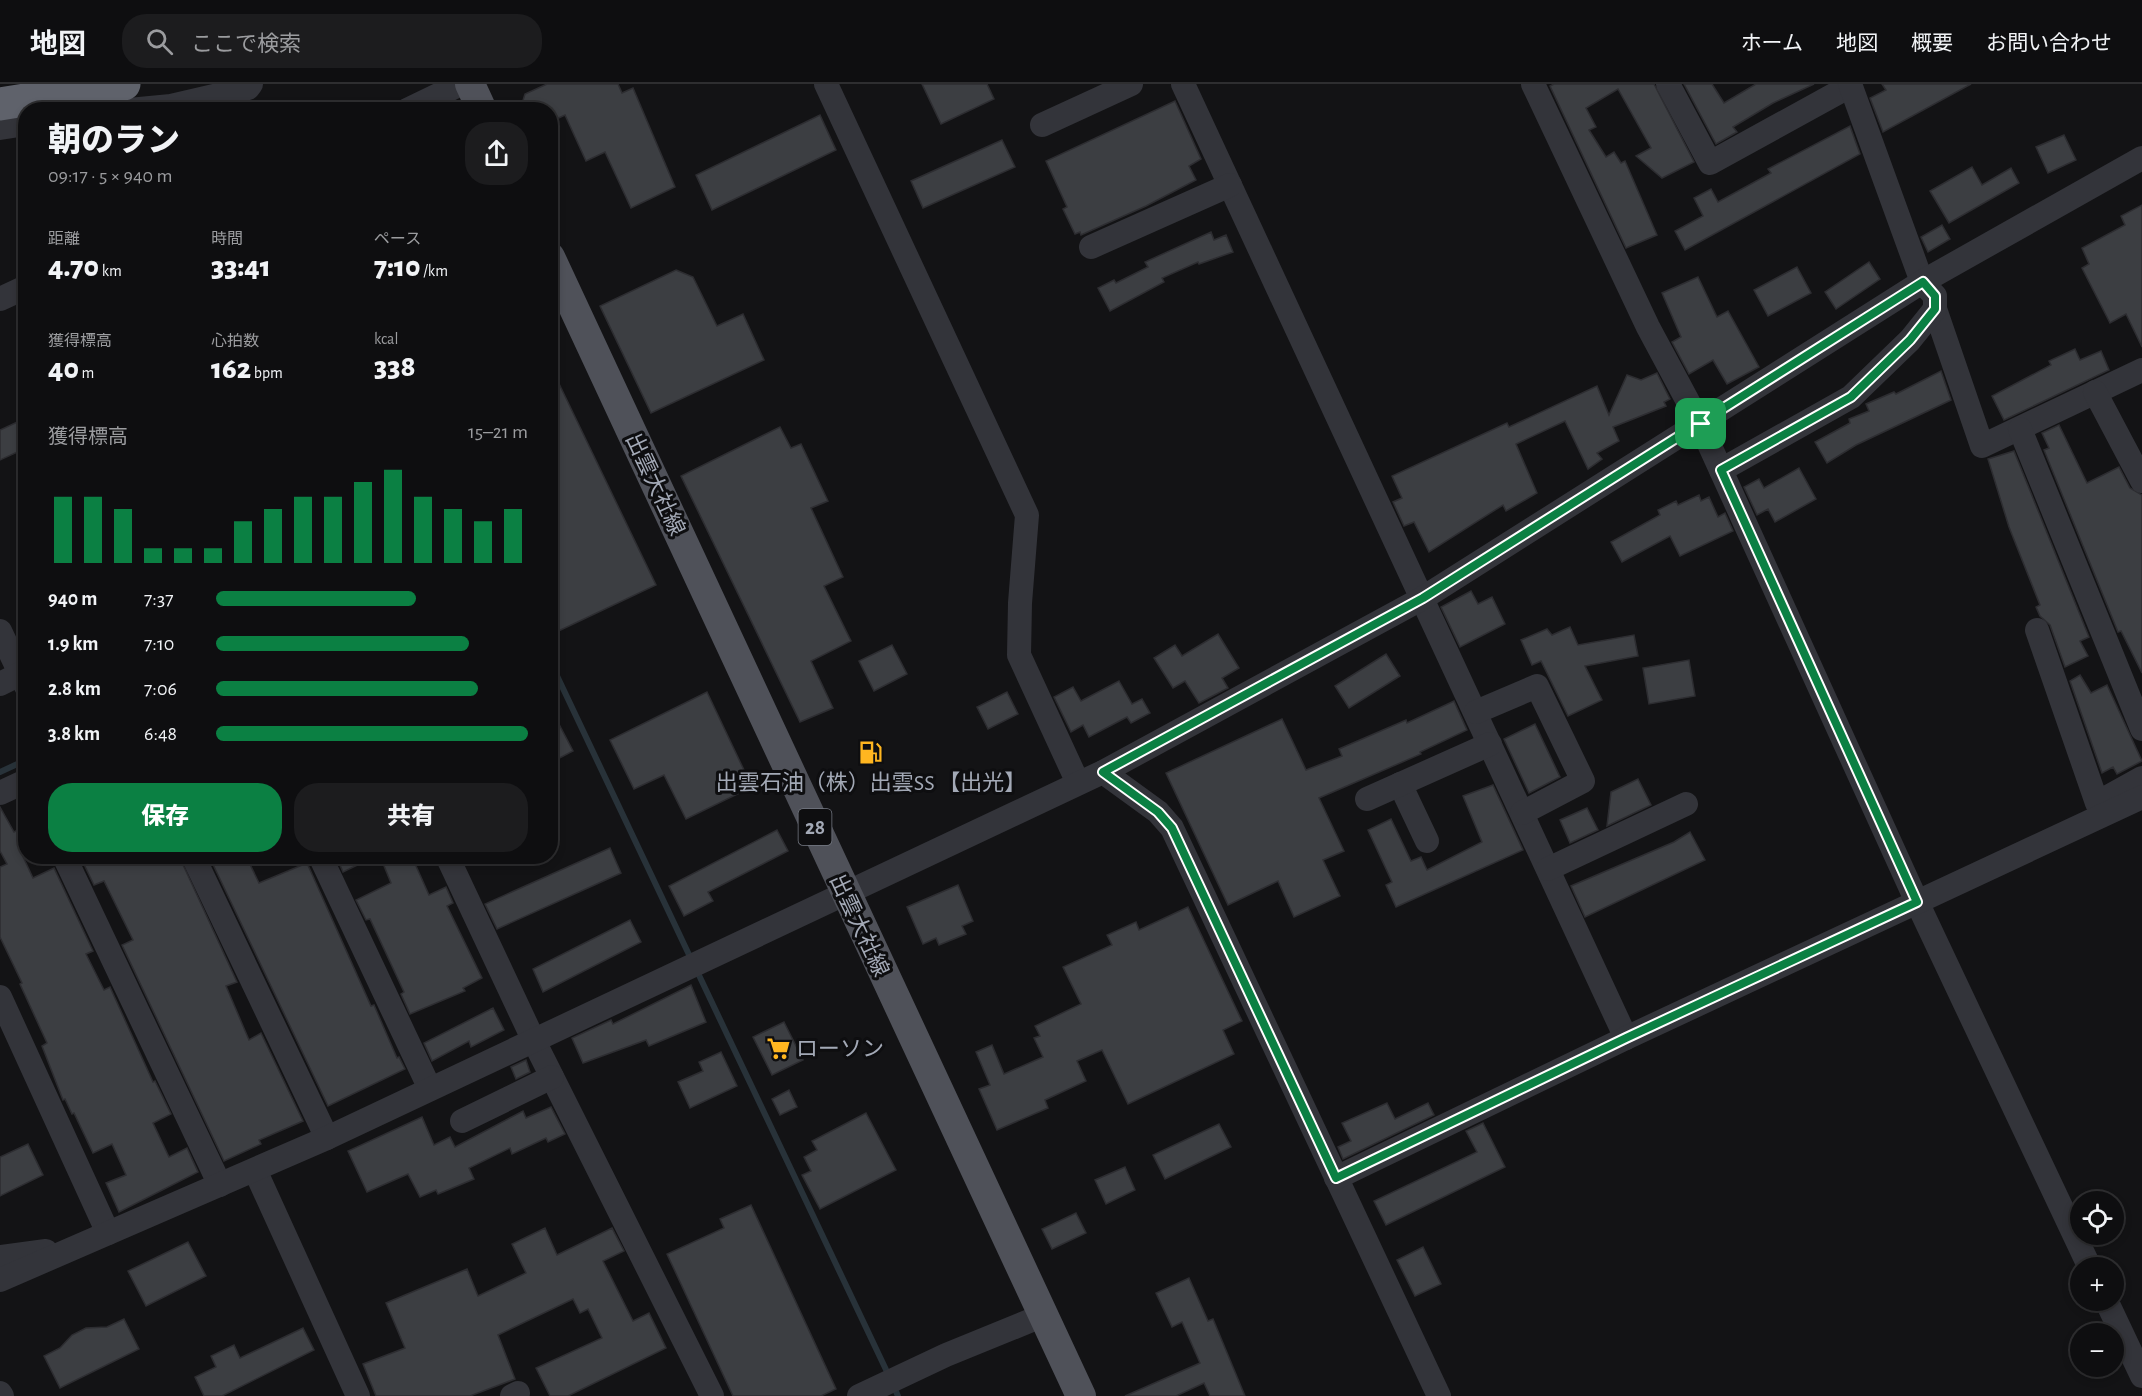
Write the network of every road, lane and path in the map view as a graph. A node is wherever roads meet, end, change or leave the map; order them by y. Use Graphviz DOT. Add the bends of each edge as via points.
graph roads {
  1 [pos="124,84"];
  2 [pos="251,84"];
  3 [pos="461,84"];
  4 [pos="470,84"];
  5 [pos="826,84"];
  6 [pos="1131,84"];
  7 [pos="1183,84"];
  8 [pos="1533,84"];
  9 [pos="1668,84"];
  10 [pos="1850,85"];
  11 [pos="188,102"];
  12 [pos="424,102"];
  13 [pos="478,102"];
  14 [pos="0,104"];
  15 [pos="18,125"];
  16 [pos="1042,125"];
  17 [pos="0,128"];
  18 [pos="2142,158"];
  19 [pos="1230,185"];
  20 [pos="1091,247"];
  21 [pos="558,274"];
  22 [pos="1923,282"];
  23 [pos="18,290"];
  24 [pos="0,298"];
  25 [pos="1935,309"];
  26 [pos="2142,370"];
  27 [pos="2095,392"];
  28 [pos="1701,424"];
  29 [pos="2020,429"];
  30 [pos="1721,470"];
  31 [pos="2142,481"];
  32 [pos="1423,598"];
  33 [pos="2037,630"];
  34 [pos="0,631"];
  35 [pos="18,679"];
  36 [pos="1476,712"];
  37 [pos="2142,729"];
  38 [pos="1490,744"];
  39 [pos="1103,772"];
  40 [pos="2142,778"];
  41 [pos="1078,783"];
  42 [pos="1400,784"];
  43 [pos="18,785"];
  44 [pos="0,793"];
  45 [pos="2142,797"];
  46 [pos="1367,799"];
  47 [pos="1686,804"];
  48 [pos="2105,807"];
  49 [pos="1522,813"];
  50 [pos="1427,841"];
  51 [pos="68,864"];
  52 [pos="197,864"];
  53 [pos="324,864"];
  54 [pos="451,864"];
  55 [pos="1548,869"];
  56 [pos="845,892"];
  57 [pos="1917,902"];
  58 [pos="0,997"];
  59 [pos="1626,1038"];
  60 [pos="533,1039"];
  61 [pos="552,1077"];
  62 [pos="430,1089"];
  63 [pos="462,1121"];
  64 [pos="327,1138"];
  65 [pos="255,1170"];
  66 [pos="1336,1178"];
  67 [pos="220,1185"];
  68 [pos="108,1233"];
  69 [pos="72,1247"];
  70 [pos="0,1257"];
  71 [pos="2086,1257"];
  72 [pos="0,1280"];
  73 [pos="2111,1311"];
  74 [pos="1044,1315"];
  75 [pos="2142,1376"];
  76 [pos="358,1396"];
  77 [pos="712,1396"];
  78 [pos="859,1396"];
  79 [pos="1081,1396"];
  80 [pos="1439,1396"];
  1 -- 14 [label="highway"];
  2 -- 11 [label="street" via="248,88"];
  3 -- 12 [label="street"];
  4 -- 13 [label="main road"];
  5 -- 41 [label="street" via="1027,515 1020,655"];
  6 -- 16 [label="street"];
  7 -- 19 [label="street"];
  8 -- 28 [label="street" via="1648,327"];
  9 -- 10 [label="street" via="1710,162"];
  10 -- 22 [label="street"];
  15 -- 17 [label="street"];
  18 -- 22 [label="street"];
  19 -- 20 [label="street"];
  19 -- 32 [label="street"];
  21 -- 56 [label="main road, 出雲大社線 / 28"];
  22 -- 25 [label="street" via="1935,296"];
  22 -- 28 [label="street"];
  23 -- 24 [label="street"];
  25 -- 29 [label="street" via="1982,446"];
  25 -- 30 [label="street" via="1910,340 1851,397"];
  26 -- 27 [label="street"];
  27 -- 29 [label="street"];
  27 -- 31 [label="street"];
  28 -- 30 [label="street"];
  28 -- 32 [label="street"];
  29 -- 37 [label="street"];
  30 -- 57 [label="street"];
  32 -- 36 [label="street"];
  32 -- 39 [label="street"];
  33 -- 48 [label="street" via="2097,803"];
  34 -- 35 [label="street"];
  36 -- 38 [label="street"];
  36 -- 49 [label="street" via="1537,686 1583,781"];
  38 -- 42 [label="street"];
  38 -- 49 [label="street"];
  39 -- 41 [label="street"];
  39 -- 66 [label="street" via="1158,812 1172,828"];
  40 -- 48 [label="street"];
  41 -- 56 [label="street"];
  42 -- 46 [label="street"];
  42 -- 50 [label="street"];
  43 -- 44 [label="street"];
  45 -- 48 [label="street"];
  47 -- 55 [label="street"];
  48 -- 57 [label="street"];
  49 -- 55 [label="street"];
  51 -- 67 [label="street"];
  52 -- 64 [label="street"];
  53 -- 62 [label="street"];
  54 -- 60 [label="street"];
  55 -- 59 [label="street"];
  56 -- 60 [label="street"];
  56 -- 74 [label="main road, 出雲大社線 / 28"];
  57 -- 59 [label="street"];
  57 -- 71 [label="street"];
  58 -- 68 [label="street"];
  59 -- 66 [label="street"];
  60 -- 61 [label="street"];
  60 -- 62 [label="street"];
  61 -- 63 [label="street"];
  61 -- 77 [label="street"];
  62 -- 64 [label="street"];
  64 -- 65 [label="street"];
  65 -- 67 [label="street"];
  65 -- 76 [label="street"];
  66 -- 80 [label="street"];
  67 -- 68 [label="street"];
  68 -- 69 [label="street"];
  69 -- 70 [label="street"];
  69 -- 72 [label="street"];
  73 -- 75 [label="street"];
  74 -- 78 [label="street"];
  74 -- 79 [label="main road, 出雲大社線 / 28"];
}
